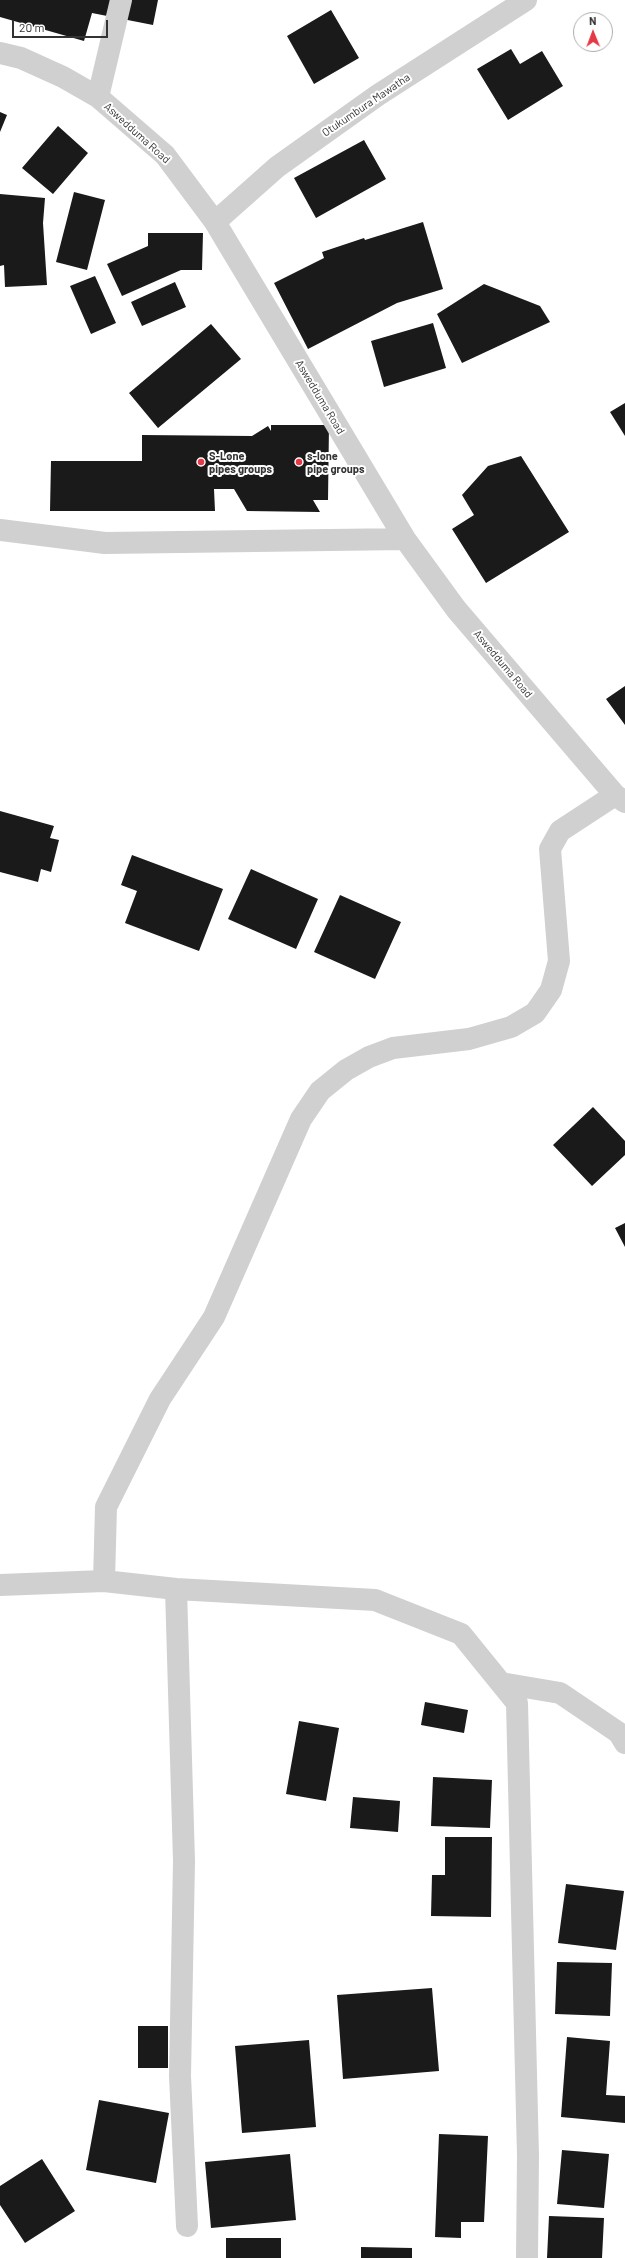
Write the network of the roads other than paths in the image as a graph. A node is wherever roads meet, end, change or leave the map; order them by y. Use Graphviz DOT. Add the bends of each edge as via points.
graph roads {
  1 [pos="121,0"];
  2 [pos="526,0"];
  3 [pos="0,53"];
  4 [pos="98,97"];
  5 [pos="215,222"];
  6 [pos="0,530"];
  7 [pos="405,539"];
  8 [pos="620,799"];
  9 [pos="104,1581"];
  10 [pos="0,1585"];
  11 [pos="176,1589"];
  12 [pos="500,1683"];
  13 [pos="625,1742"];
  14 [pos="187,2226"];
  15 [pos="527,2258"];
  1 -- 4 [label="street"];
  2 -- 5 [label="street, Otukumbura Mawatha" via="378,95 277,167"];
  3 -- 4 [label="street, Aswedduma Road" via="21,58 63,77"];
  4 -- 5 [label="street, Aswedduma Road" via="164,155"];
  5 -- 7 [label="street, Aswedduma Road"];
  6 -- 7 [label="street" via="105,543"];
  7 -- 8 [label="street, Aswedduma Road" via="456,609"];
  8 -- 9 [label="street" via="560,831 550,849 559,961 551,990 535,1013 511,1027 469,1039 393,1048 369,1057 346,1070 320,1091 301,1119 214,1317 160,1399 106,1507"];
  9 -- 10 [label="street"];
  9 -- 11 [label="street"];
  11 -- 12 [label="street" via="374,1600 461,1634"];
  11 -- 14 [label="street" via="184,1861 180,2076"];
  12 -- 13 [label="street" via="560,1693 619,1733"];
  12 -- 15 [label="street" via="517,1703 528,2156"];
}
